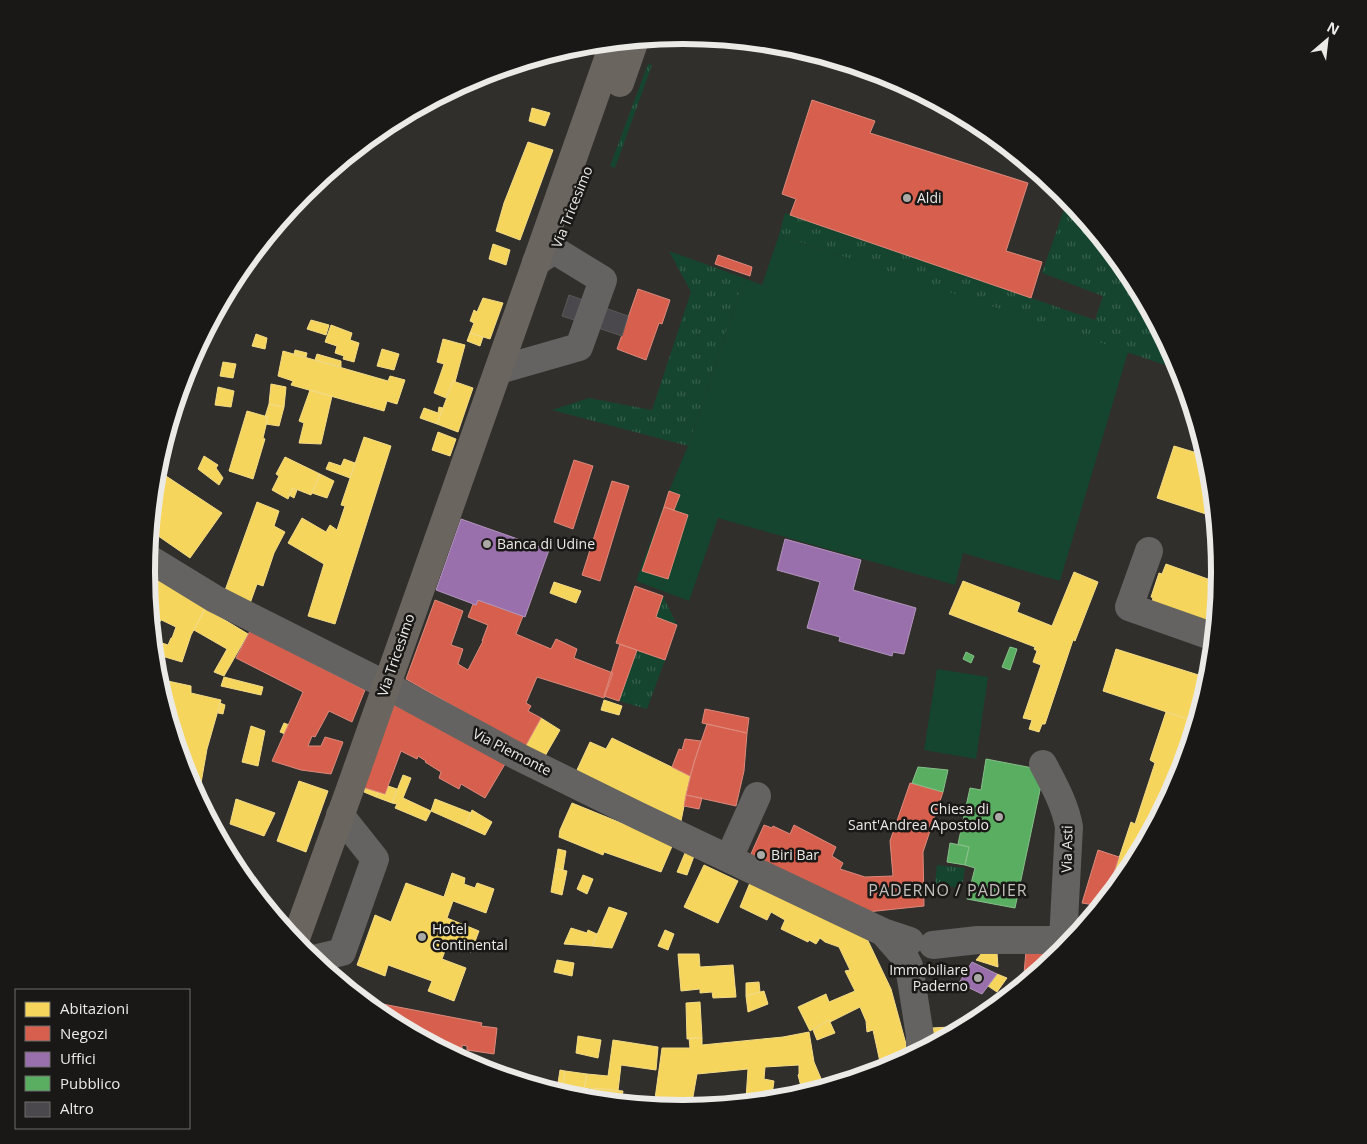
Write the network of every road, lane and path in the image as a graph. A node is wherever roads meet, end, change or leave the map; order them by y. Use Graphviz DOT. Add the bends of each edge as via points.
graph roads {
  1 [pos="633,46"];
  2 [pos="612,49"];
  3 [pos="545,256"];
  4 [pos="499,370"];
  5 [pos="1149,551"];
  6 [pos="155,562"];
  7 [pos="1208,635"];
  8 [pos="386,686"];
  9 [pos="1043,764"];
  10 [pos="757,796"];
  11 [pos="340,815"];
  12 [pos="729,858"];
  13 [pos="298,933"];
  14 [pos="1068,934"];
  15 [pos="1063,940"];
  16 [pos="920,956"];
  17 [pos="322,957"];
  18 [pos="920,1044"];
  1 -- 3 [label="main road, Via Tricesimo" via="572,213"];
  2 -- 3 [label="main road, Via Tricesimo"];
  3 -- 4 [label="main road, Via Tricesimo"];
  3 -- 4 [label="street" via="603,280 579,347"];
  4 -- 8 [label="main road, Via Tricesimo"];
  5 -- 7 [label="street" via="1129,607"];
  6 -- 8 [label="street, Via Piemonte" via="215,599"];
  8 -- 11 [label="main road, Via Tricesimo"];
  8 -- 12 [label="street, Via Piemonte" via="519,757"];
  9 -- 14 [label="street, Via Asti" via="1060,796 1070,827"];
  10 -- 12 [label="street"];
  11 -- 13 [label="main road, Via Tricesimo"];
  11 -- 17 [label="street" via="376,859 342,952"];
  12 -- 16 [label="street, Via Piemonte" via="883,932"];
  15 -- 16 [label="street" via="978,940"];
  16 -- 18 [label="street"];
}
